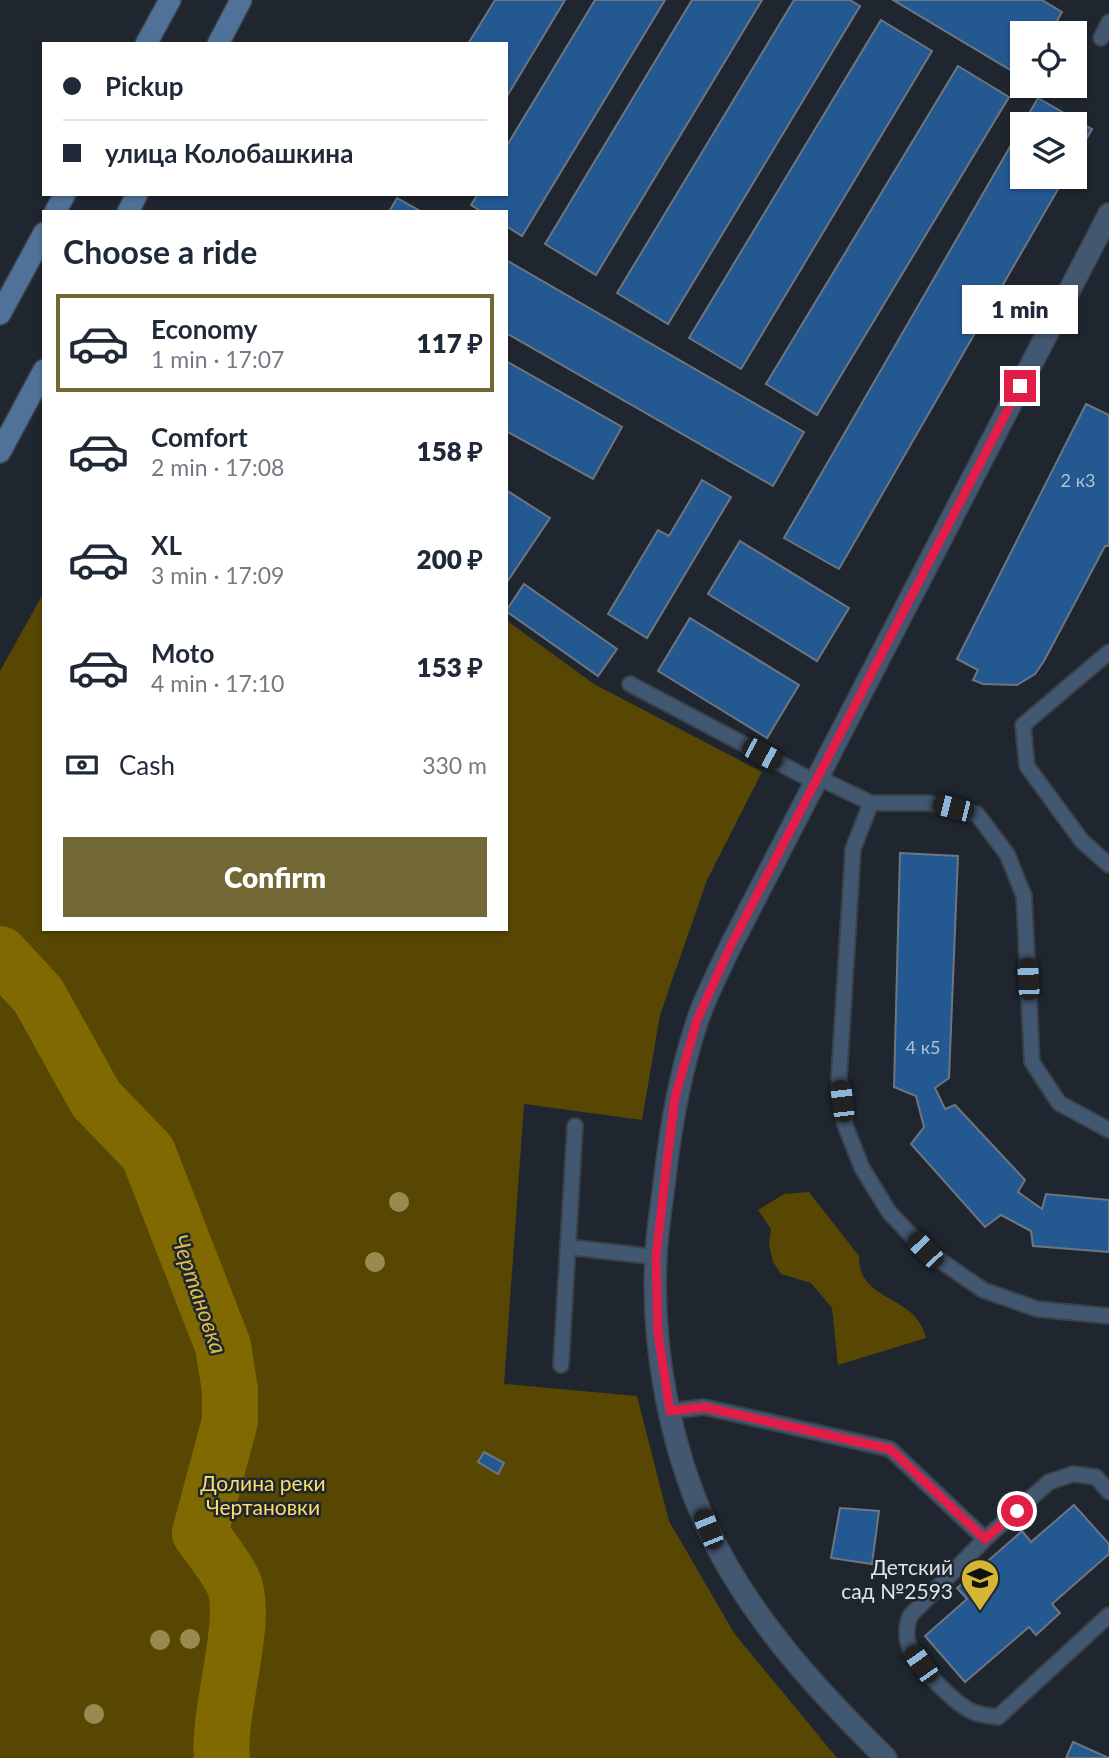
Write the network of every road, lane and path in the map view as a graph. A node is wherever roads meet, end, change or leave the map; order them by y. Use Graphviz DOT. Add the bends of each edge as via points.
graph roads {
  1 [pos="170,0"];
  2 [pos="241,0"];
  3 [pos="1109,22"];
  4 [pos="1101,38"];
  5 [pos="147,42"];
  6 [pos="219,42"];
  7 [pos="1109,214"];
  8 [pos="42,237"];
  9 [pos="0,314"];
  10 [pos="42,374"];
  11 [pos="0,452"];
  12 [pos="1109,652"];
  13 [pos="630,684"];
  14 [pos="818,780"];
  15 [pos="871,803"];
  16 [pos="1109,864"];
  17 [pos="575,1126"];
  18 [pos="1109,1129"];
  19 [pos="568,1247"];
  20 [pos="656,1257"];
  21 [pos="1109,1316"];
  22 [pos="561,1365"];
  23 [pos="670,1411"];
  24 [pos="1109,1492"];
  25 [pos="985,1539"];
  26 [pos="1109,1615"];
  27 [pos="886,1758"];
  1 -- 5 [label="main road"];
  2 -- 6 [label="main road"];
  3 -- 4 [label="lane"];
  7 -- 14 [label="street"];
  8 -- 9 [label="main road"];
  10 -- 11 [label="main road"];
  12 -- 16 [label="lane" via="1023,724 1027,766 1082,841"];
  13 -- 14 [label="lane"];
  14 -- 15 [label="lane"];
  14 -- 20 [label="street" via="697,1020 675,1097"];
  15 -- 18 [label="lane" via="929,803 977,814 1007,853 1024,896 1032,1062 1059,1103"];
  15 -- 21 [label="lane" via="853,849 839,1077 845,1125 862,1168 889,1212 925,1250 983,1290 1037,1309"];
  17 -- 19 [label="lane"];
  19 -- 20 [label="lane"];
  19 -- 22 [label="lane"];
  20 -- 23 [label="street" via="658,1333"];
  23 -- 25 [label="lane" via="704,1407 890,1449"];
  23 -- 27 [label="street" via="708,1529 748,1599 805,1675"];
  24 -- 25 [label="lane" via="1096,1477 1073,1474 1049,1482"];
  25 -- 26 [label="lane" via="910,1616 906,1628 910,1647 921,1664 959,1704 998,1717"];
}
